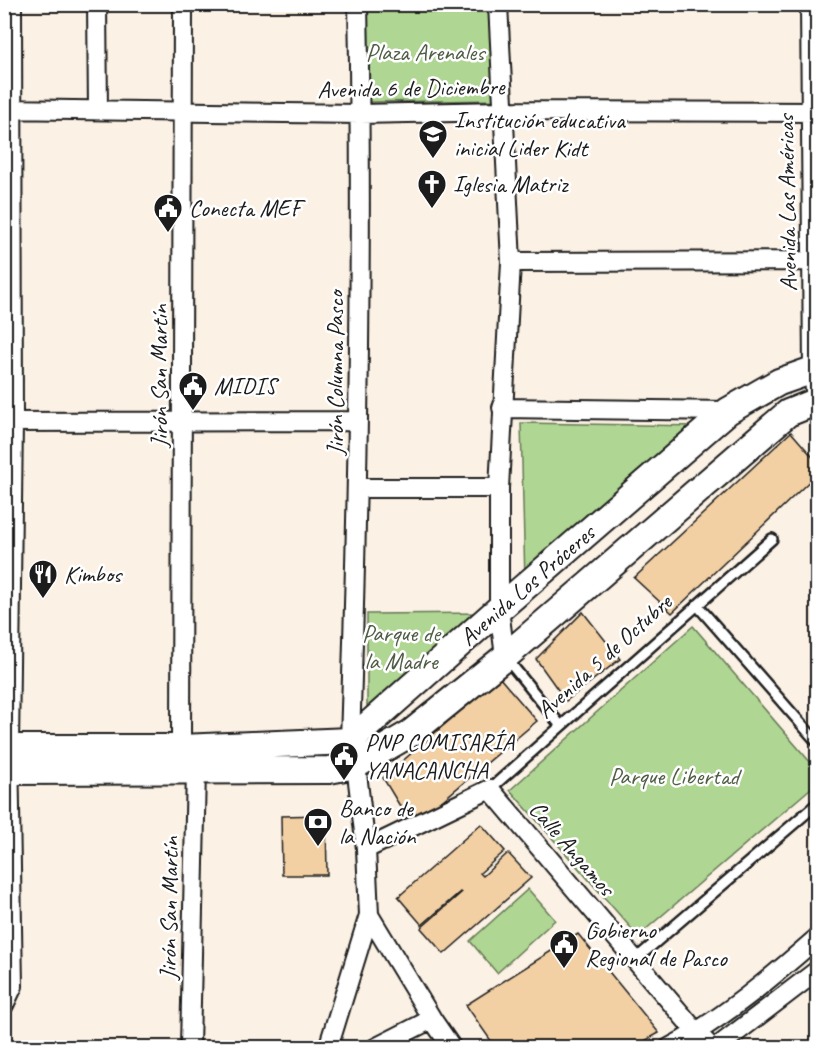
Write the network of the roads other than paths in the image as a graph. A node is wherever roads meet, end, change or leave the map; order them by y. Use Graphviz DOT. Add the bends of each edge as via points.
graph roads {
  1 [pos="12,4"];
  2 [pos="97,4"];
  3 [pos="183,4"];
  4 [pos="358,4"];
  5 [pos="498,4"];
  6 [pos="810,4"];
  7 [pos="9,109"];
  8 [pos="98,110"];
  9 [pos="183,111"];
  10 [pos="503,111"];
  11 [pos="813,112"];
  12 [pos="360,114"];
  13 [pos="812,261"];
  14 [pos="511,262"];
  15 [pos="815,291"];
  16 [pos="815,371"];
  17 [pos="817,401"];
  18 [pos="502,408"];
  19 [pos="728,411"];
  20 [pos="358,421"];
  21 [pos="9,422"];
  22 [pos="183,422"];
  23 [pos="358,488"];
  24 [pos="499,488"];
  25 [pos="772,539"];
  26 [pos="697,605"];
  27 [pos="499,609"];
  28 [pos="505,657"];
  29 [pos="561,726"];
  30 [pos="818,743"];
  31 [pos="181,748"];
  32 [pos="353,753"];
  33 [pos="7,759"];
  34 [pos="196,770"];
  35 [pos="490,789"];
  36 [pos="818,803"];
  37 [pos="366,849"];
  38 [pos="8,904"];
  39 [pos="369,915"];
  40 [pos="818,937"];
  41 [pos="636,959"];
  42 [pos="818,970"];
  43 [pos="4,1005"];
  44 [pos="432,1019"];
  45 [pos="697,1033"];
  46 [pos="190,1047"];
  47 [pos="328,1047"];
  48 [pos="375,1047"];
  49 [pos="452,1047"];
  50 [pos="669,1047"];
  51 [pos="712,1047"];
  52 [pos="716,1047"];
  1 -- 7 [label="street"];
  2 -- 8 [label="street"];
  3 -- 9 [label="street, Jirón San Martín"];
  4 -- 12 [label="street, Jirón Columna Pasco"];
  5 -- 10 [label="street"];
  6 -- 11 [label="street, Avenida Las Américas"];
  7 -- 8 [label="street, Avenida 6 de Diciembre"];
  7 -- 21 [label="street"];
  8 -- 9 [label="street, Avenida 6 de Diciembre"];
  9 -- 12 [label="street, Avenida 6 de Diciembre"];
  9 -- 22 [label="street, Jirón San Martín"];
  10 -- 11 [label="street, Avenida 6 de Diciembre"];
  10 -- 12 [label="street, Avenida 6 de Diciembre"];
  10 -- 14 [label="street"];
  11 -- 13 [label="street, Avenida Las Américas"];
  12 -- 20 [label="street, Jirón Columna Pasco"];
  13 -- 14 [label="street"];
  13 -- 15 [label="street, Avenida Las Américas"];
  14 -- 18 [label="street"];
  15 -- 16 [label="street, Avenida Las Américas"];
  16 -- 17 [label="street, Avenida Las Américas"];
  16 -- 19 [label="street, Avenida Los Próceres" via="779,382"];
  17 -- 28 [label="street, Avenida Los Próceres" via="788,413"];
  18 -- 19 [label="street"];
  18 -- 24 [label="street"];
  19 -- 27 [label="street, Avenida Los Próceres"];
  20 -- 22 [label="street"];
  20 -- 23 [label="street, Jirón Columna Pasco"];
  21 -- 22 [label="street"];
  21 -- 33 [label="street"];
  22 -- 31 [label="street, Jirón San Martín"];
  23 -- 24 [label="street"];
  23 -- 32 [label="street, Jirón Columna Pasco"];
  24 -- 27 [label="street"];
  25 -- 26 [label="lane, Avenida 5 de Octubre"];
  26 -- 29 [label="lane, Avenida 5 de Octubre"];
  26 -- 30 [label="lane"];
  27 -- 28 [label="street"];
  27 -- 32 [label="street, Avenida Los Próceres"];
  28 -- 29 [label="lane"];
  28 -- 32 [label="street, Avenida Los Próceres" via="411,733"];
  29 -- 35 [label="lane, Avenida 5 de Octubre"];
  31 -- 32 [label="street, Avenida Los Próceres"];
  31 -- 33 [label="street, Avenida Los Próceres"];
  32 -- 34 [label="street, Avenida Los Próceres" via="329,770"];
  32 -- 37 [label="street, Jirón Columna Pasco"];
  33 -- 34 [label="street, Avenida Los Próceres"];
  33 -- 38 [label="street"];
  34 -- 46 [label="street, Jirón San Martín"];
  35 -- 37 [label="street, Avenida 5 de Octubre"];
  35 -- 41 [label="street, Calle Angamos"];
  36 -- 41 [label="lane"];
  37 -- 39 [label="street, Jirón Columna Pasco"];
  38 -- 43 [label="street" via="13,986"];
  39 -- 44 [label="street"];
  39 -- 47 [label="street"];
  40 -- 45 [label="street" via="762,986"];
  41 -- 45 [label="street, Calle Angamos"];
  42 -- 52 [label="street"];
  44 -- 48 [label="street"];
  44 -- 49 [label="street"];
  45 -- 50 [label="street"];
  45 -- 51 [label="street, Calle Angamos"];
}
